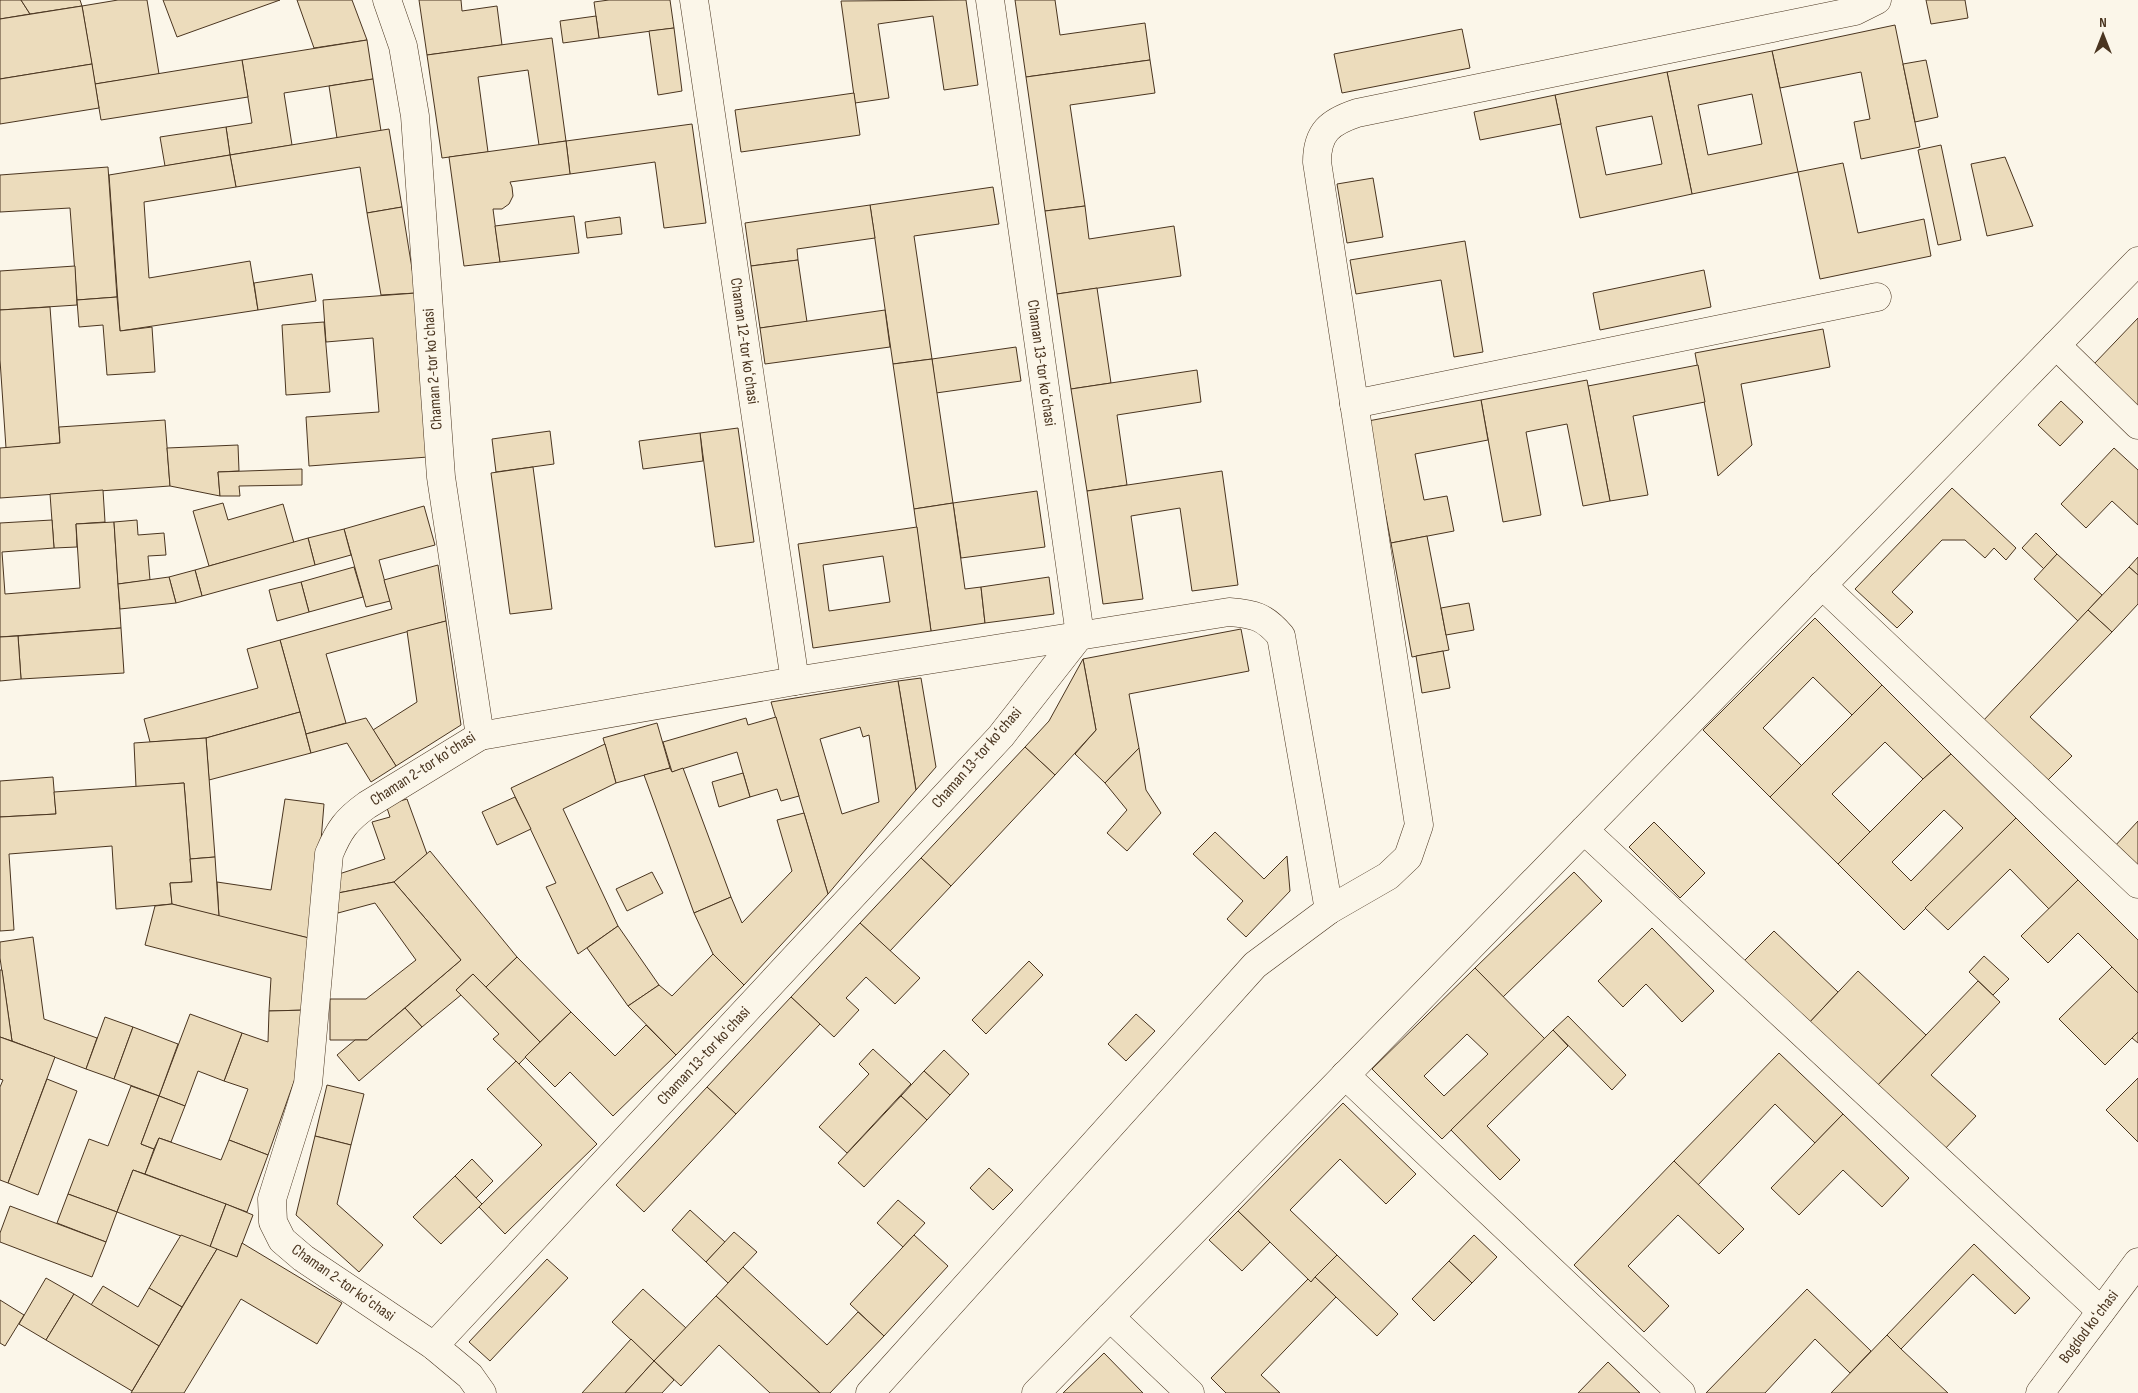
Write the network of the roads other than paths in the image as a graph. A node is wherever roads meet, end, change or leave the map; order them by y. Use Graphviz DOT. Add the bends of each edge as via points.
graph roads {
  1 [pos="387,0"];
  2 [pos="694,0"];
  3 [pos="990,0"];
  4 [pos="1877,0"];
  5 [pos="2138,261"];
  6 [pos="1877,296"];
  7 [pos="2056,345"];
  8 [pos="1354,404"];
  9 [pos="2138,425"];
  10 [pos="1822,586"];
  11 [pos="1080,635"];
  12 [pos="794,681"];
  13 [pos="480,736"];
  14 [pos="1584,830"];
  15 [pos="2138,884"];
  16 [pos="1329,910"];
  17 [pos="1345,1075"];
  18 [pos="2138,1262"];
  19 [pos="2101,1311"];
  20 [pos="1110,1317"];
  21 [pos="434,1346"];
  22 [pos="482,1393"];
  23 [pos="870,1393"];
  24 [pos="1036,1393"];
  25 [pos="1190,1393"];
  26 [pos="1681,1393"];
  27 [pos="2040,1393"];
  1 -- 13 [label="street, Chaman 2-tor koʻchasi" via="403,46 415,116 441,477"];
  2 -- 12 [label="street, Chaman 12-tor koʻchasi"];
  3 -- 11 [label="street, Chaman 13-tor koʻchasi"];
  4 -- 8 [label="street" via="1855,11 1357,113 1336,120 1321,140 1317,162"];
  5 -- 7 [label="street"];
  6 -- 8 [label="street"];
  7 -- 9 [label="street"];
  7 -- 10 [label="street"];
  8 -- 16 [label="street" via="1419,825 1408,857 1388,876"];
  10 -- 14 [label="street"];
  10 -- 15 [label="street"];
  11 -- 12 [label="street"];
  11 -- 16 [label="street" via="1229,612 1252,614 1269,622 1281,636"];
  11 -- 21 [label="street, Chaman 13-tor koʻchasi" via="1001,736"];
  12 -- 13 [label="street"];
  13 -- 21 [label="street, Chaman 2-tor koʻchasi" via="350,817 329,854 308,1084 272,1199 273,1222 282,1240 303,1258"];
  14 -- 17 [label="street"];
  14 -- 19 [label="street"];
  16 -- 23 [label="street" via="1255,965"];
  17 -- 20 [label="street"];
  17 -- 26 [label="street"];
  18 -- 19 [label="street, Bogdod koʻchasi"];
  19 -- 27 [label="street, Bogdod koʻchasi"];
  20 -- 24 [label="street"];
  20 -- 25 [label="street"];
  21 -- 22 [label="street, Chaman 2-tor koʻchasi" via="470,1376"];
}
